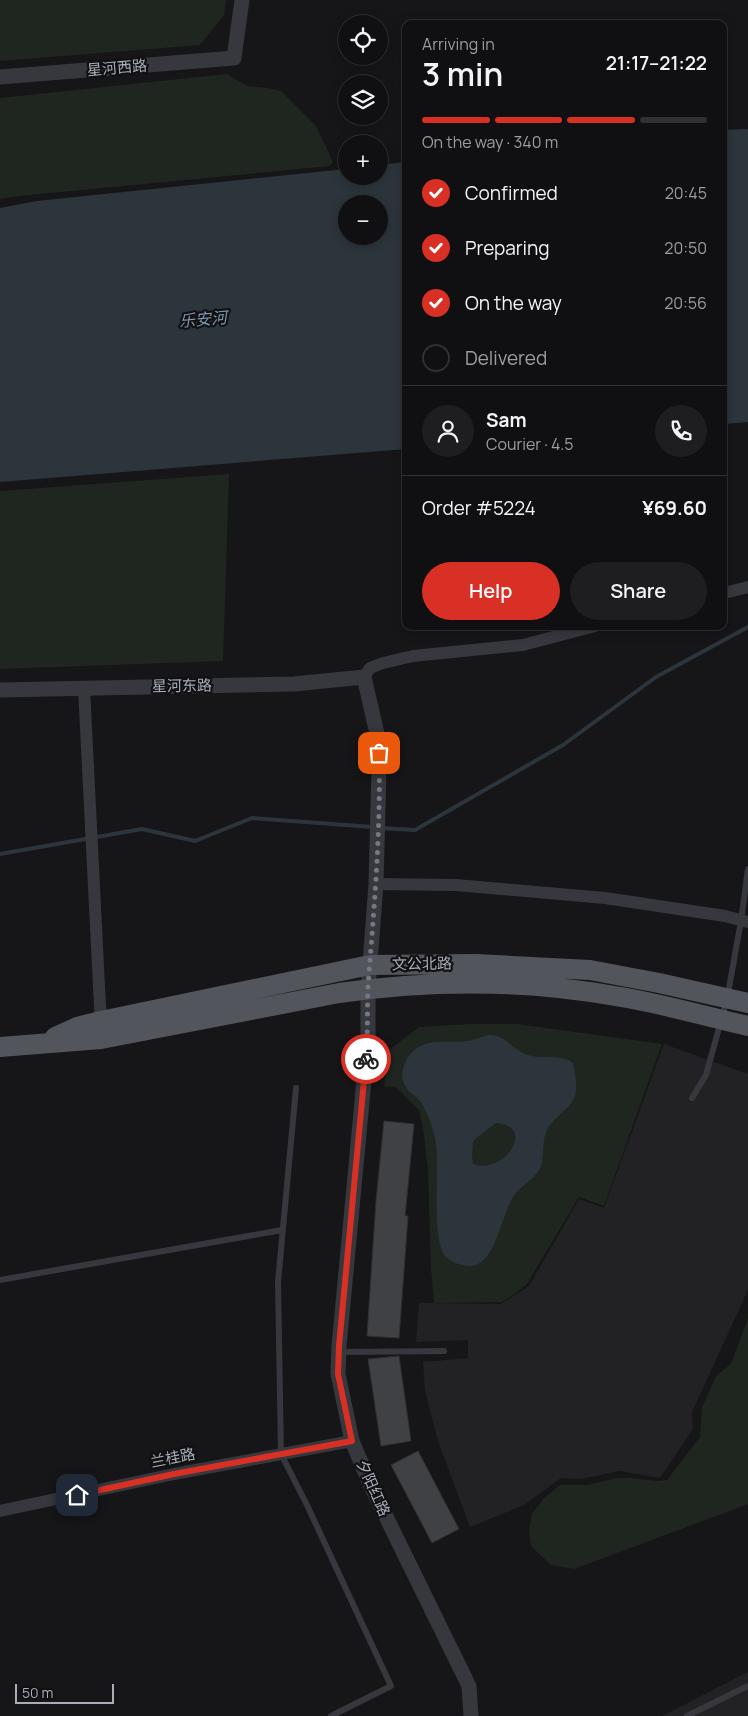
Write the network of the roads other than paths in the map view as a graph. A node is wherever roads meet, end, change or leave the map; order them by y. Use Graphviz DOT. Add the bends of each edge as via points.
graph roads {
  1 [pos="242,0"];
  2 [pos="0,77"];
  3 [pos="748,587"];
  4 [pos="727,592"];
  5 [pos="580,630"];
  6 [pos="364,678"];
  7 [pos="84,688"];
  8 [pos="0,690"];
  9 [pos="748,869"];
  10 [pos="376,884"];
  11 [pos="745,922"];
  12 [pos="370,965"];
  13 [pos="368,989"];
  14 [pos="727,999"];
  15 [pos="748,1004"];
  16 [pos="722,1020"];
  17 [pos="748,1026"];
  18 [pos="101,1030"];
  19 [pos="0,1046"];
  20 [pos="296,1088"];
  21 [pos="692,1098"];
  22 [pos="282,1230"];
  23 [pos="0,1280"];
  24 [pos="444,1351"];
  25 [pos="339,1352"];
  26 [pos="352,1441"];
  27 [pos="281,1454"];
  28 [pos="0,1512"];
  29 [pos="748,1686"];
  30 [pos="331,1716"];
  31 [pos="471,1716"];
  32 [pos="687,1716"];
  1 -- 2 [label="street, 星河西路" via="234,58"];
  3 -- 4 [label="street"];
  5 -- 6 [label="street" via="522,645 413,656 370,668"];
  6 -- 7 [label="street, 星河东路" via="294,684"];
  6 -- 10 [label="street, 夕阳红路" via="378,738"];
  7 -- 8 [label="street, 星河东路"];
  7 -- 18 [label="street"];
  9 -- 11 [label="lane"];
  10 -- 11 [label="street" via="456,885 605,898 725,916"];
  10 -- 12 [label="street, 夕阳红路"];
  11 -- 14 [label="lane"];
  12 -- 13 [label="street, 夕阳红路"];
  12 -- 14 [label="main road, 文公北路" via="476,964 590,970"];
  12 -- 18 [label="main road, 文公北路"];
  13 -- 16 [label="main road, 文公北路" via="445,984 544,987 615,996"];
  13 -- 18 [label="main road, 文公北路"];
  13 -- 25 [label="street, 夕阳红路" via="368,1038"];
  14 -- 15 [label="main road, 文公北路"];
  14 -- 16 [label="lane"];
  16 -- 17 [label="main road, 文公北路"];
  16 -- 21 [label="lane" via="706,1075"];
  18 -- 19 [label="main road, 文公北路" via="77,1027 42,1042"];
  20 -- 22 [label="lane"];
  22 -- 23 [label="lane"];
  22 -- 27 [label="lane" via="278,1282"];
  24 -- 25 [label="lane"];
  25 -- 26 [label="street, 夕阳红路" via="338,1374"];
  26 -- 27 [label="street, 兰桂路"];
  26 -- 31 [label="street, 夕阳红路" via="469,1686"];
  27 -- 28 [label="street, 兰桂路"];
  27 -- 30 [label="lane" via="391,1686"];
  29 -- 32 [label="lane"];
}
